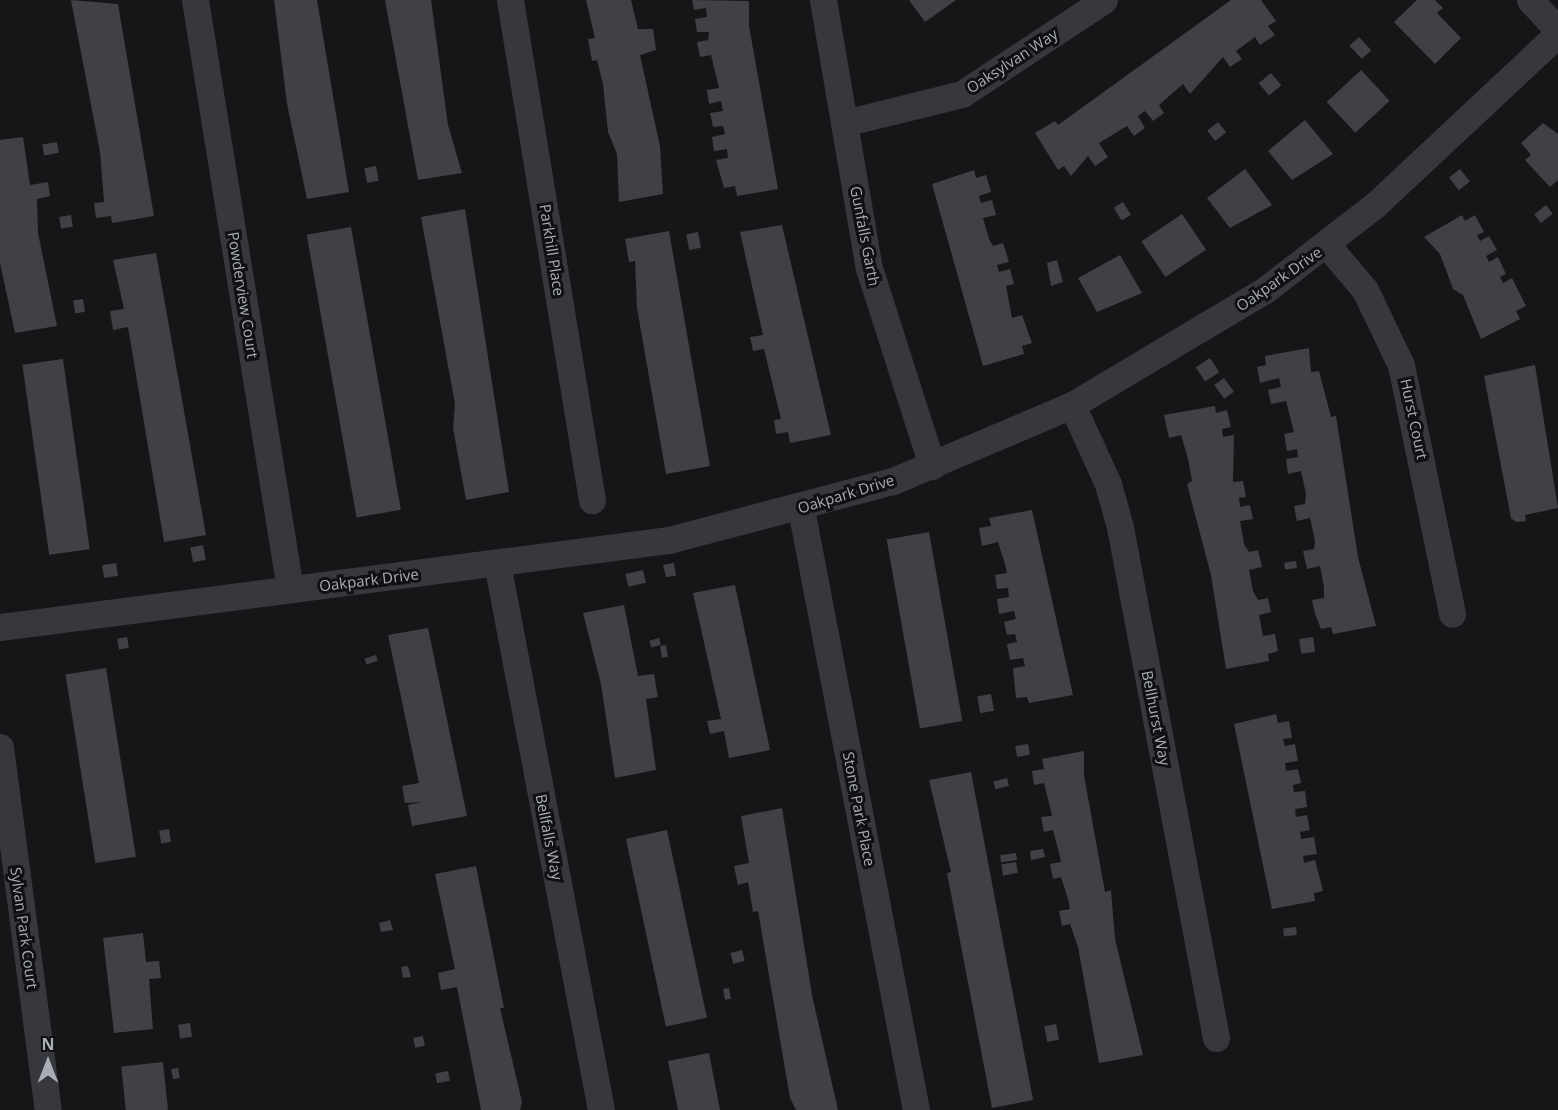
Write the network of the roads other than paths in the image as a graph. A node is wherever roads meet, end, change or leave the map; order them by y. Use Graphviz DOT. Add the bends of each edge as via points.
graph roads {
  1 [pos="195,0"];
  2 [pos="510,0"];
  3 [pos="823,0"];
  4 [pos="1104,0"];
  5 [pos="1530,0"];
  6 [pos="1558,32"];
  7 [pos="844,123"];
  8 [pos="1327,245"];
  9 [pos="1072,405"];
  10 [pos="932,466"];
  11 [pos="592,500"];
  12 [pos="801,509"];
  13 [pos="497,563"];
  14 [pos="290,589"];
  15 [pos="1452,614"];
  16 [pos="0,627"];
  17 [pos="0,747"];
  18 [pos="1216,1038"];
  19 [pos="48,1110"];
  20 [pos="601,1110"];
  21 [pos="916,1110"];
  1 -- 14 [label="street, Powderview Court"];
  2 -- 11 [label="street, Parkhill Place"];
  3 -- 7 [label="street, Gunfalls Garth"];
  4 -- 7 [label="street, Oaksylvan Way" via="962,94"];
  5 -- 6 [label="street"];
  6 -- 8 [label="street, Oakpark Drive"];
  7 -- 10 [label="street, Gunfalls Garth" via="869,268"];
  8 -- 9 [label="street, Oakpark Drive" via="1209,326"];
  8 -- 15 [label="street, Hurst Court" via="1365,290 1401,365"];
  9 -- 10 [label="street, Oakpark Drive"];
  9 -- 18 [label="street, Bellhurst Way" via="1108,484 1120,527"];
  10 -- 12 [label="street, Oakpark Drive"];
  12 -- 13 [label="street, Oakpark Drive" via="669,540"];
  12 -- 21 [label="street, Stone Park Place"];
  13 -- 14 [label="street, Oakpark Drive"];
  13 -- 20 [label="street, Bellfalls Way"];
  14 -- 16 [label="street, Oakpark Drive"];
  17 -- 19 [label="street, Sylvan Park Court"];
}
